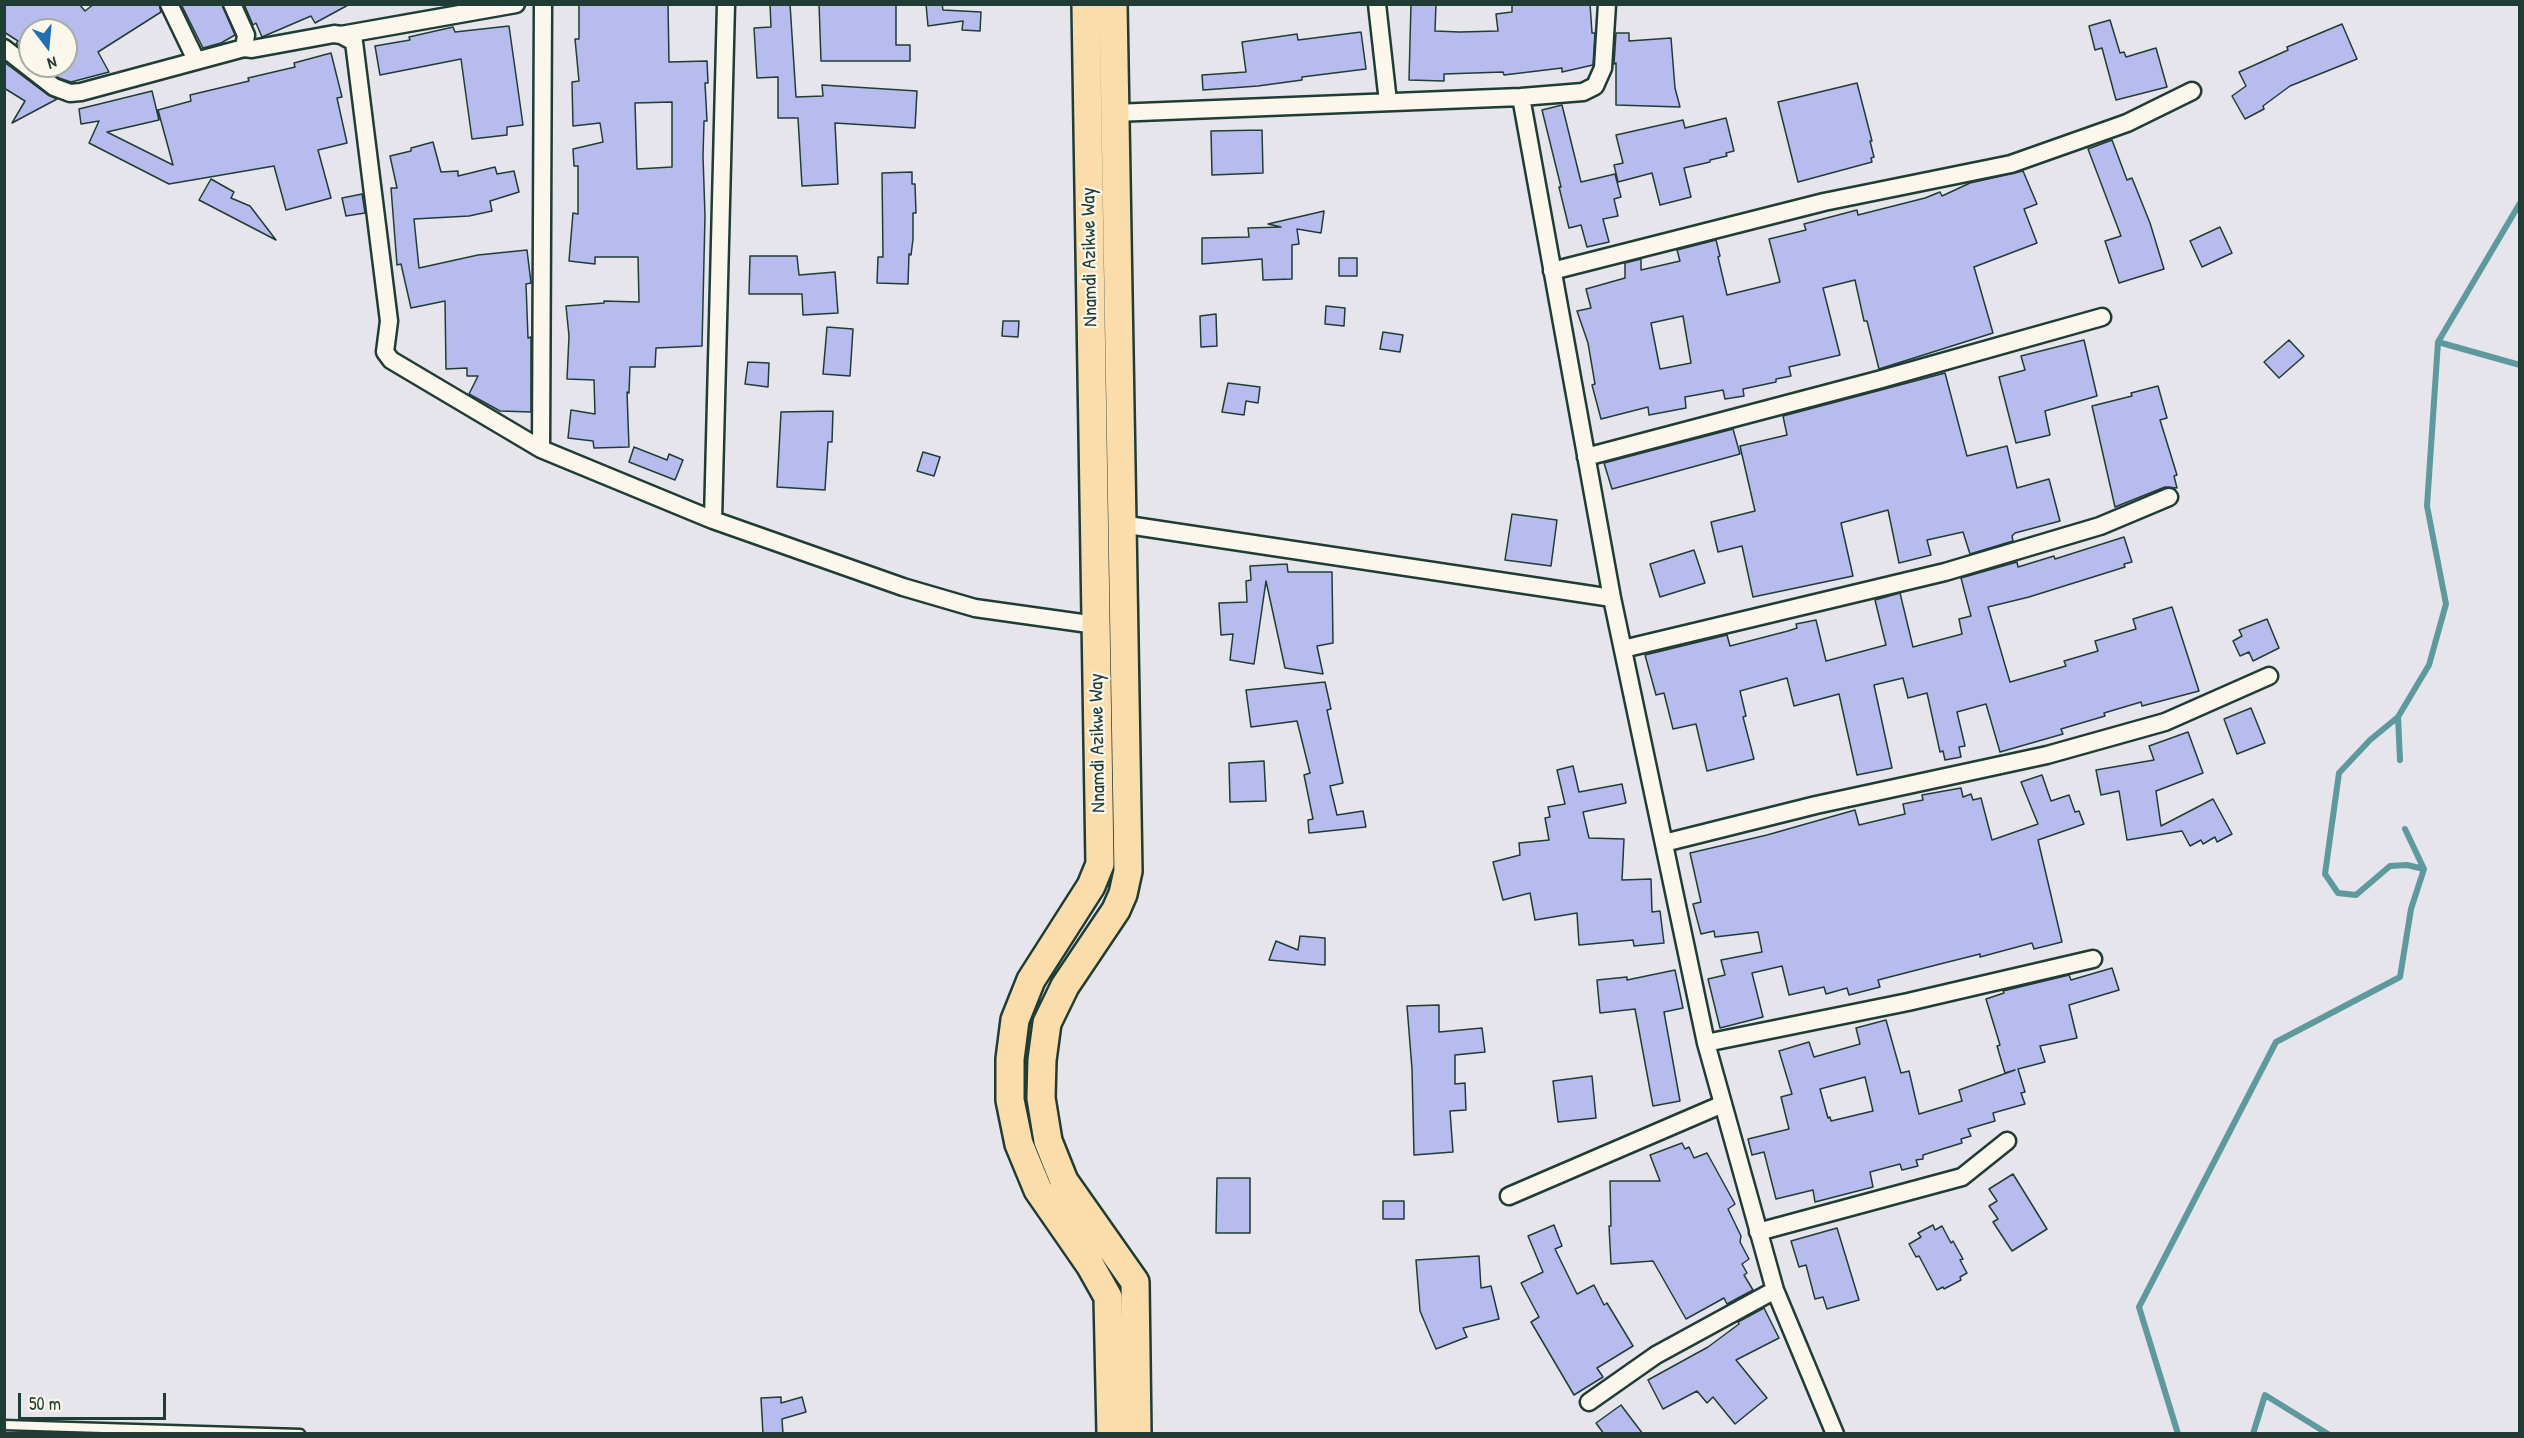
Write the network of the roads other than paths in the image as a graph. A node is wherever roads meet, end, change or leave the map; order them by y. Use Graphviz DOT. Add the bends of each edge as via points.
graph roads {
  1 [pos="170,4"];
  2 [pos="232,4"];
  3 [pos="516,4"];
  4 [pos="543,4"];
  5 [pos="726,4"];
  6 [pos="1086,4"];
  7 [pos="1113,4"];
  8 [pos="1377,4"];
  9 [pos="1607,4"];
  10 [pos="341,35"];
  11 [pos="4,48"];
  12 [pos="244,48"];
  13 [pos="196,60"];
  14 [pos="2192,91"];
  15 [pos="1521,97"];
  16 [pos="1389,102"];
  17 [pos="1114,113"];
  18 [pos="1552,271"];
  19 [pos="2102,317"];
  20 [pos="541,449"];
  21 [pos="1586,457"];
  22 [pos="2169,497"];
  23 [pos="713,520"];
  24 [pos="1121,524"];
  25 [pos="1612,598"];
  26 [pos="1096,625"];
  27 [pos="1623,649"];
  28 [pos="2269,676"];
  29 [pos="1664,843"];
  30 [pos="2093,959"];
  31 [pos="1706,1043"];
  32 [pos="1723,1104"];
  33 [pos="2007,1141"];
  34 [pos="1509,1196"];
  35 [pos="1758,1232"];
  36 [pos="1774,1290"];
  37 [pos="1589,1402"];
  38 [pos="4,1425"];
  39 [pos="300,1434"];
  40 [pos="1111,1434"];
  41 [pos="1137,1434"];
  42 [pos="1835,1434"];
  1 -- 13 [label="street"];
  2 -- 12 [label="street" via="246,35"];
  3 -- 10 [label="street"];
  4 -- 20 [label="street"];
  5 -- 23 [label="street"];
  6 -- 26 [label="highway, Nnamdi Azikwe Way"];
  7 -- 17 [label="highway, Nnamdi Azikwe Way"];
  8 -- 16 [label="street"];
  9 -- 15 [label="street" via="1603,68 1595,86 1583,92"];
  10 -- 12 [label="street"];
  10 -- 20 [label="street" via="354,42 388,321 385,352 391,360"];
  11 -- 13 [label="street" via="54,87 69,93"];
  12 -- 13 [label="street"];
  14 -- 18 [label="street" via="2127,123 2011,164 1824,202"];
  15 -- 16 [label="street"];
  15 -- 18 [label="street"];
  16 -- 17 [label="street"];
  17 -- 24 [label="highway, Nnamdi Azikwe Way"];
  18 -- 21 [label="street"];
  19 -- 21 [label="street"];
  20 -- 23 [label="street"];
  21 -- 25 [label="street"];
  22 -- 27 [label="street" via="2100,526 1945,572"];
  23 -- 26 [label="street" via="903,587 975,608"];
  24 -- 25 [label="street"];
  24 -- 41 [label="highway, Nnamdi Azikwe Way" via="1128,871 1116,910 1065,986 1047,1023 1041,1098 1048,1141 1064,1181 1135,1282"];
  25 -- 27 [label="street"];
  26 -- 40 [label="highway, Nnamdi Azikwe Way" via="1100,864 1091,886 1030,980 1015,1020 1010,1100 1019,1144 1038,1190 1108,1297"];
  27 -- 29 [label="street"];
  28 -- 29 [label="street" via="2165,722 2047,754 1816,804"];
  29 -- 31 [label="street"];
  30 -- 31 [label="street"];
  31 -- 32 [label="street"];
  32 -- 34 [label="street"];
  32 -- 35 [label="street"];
  33 -- 35 [label="street" via="1962,1177"];
  35 -- 36 [label="street"];
  36 -- 37 [label="street" via="1656,1355"];
  36 -- 42 [label="street"];
  38 -- 39 [label="lane"];
}
